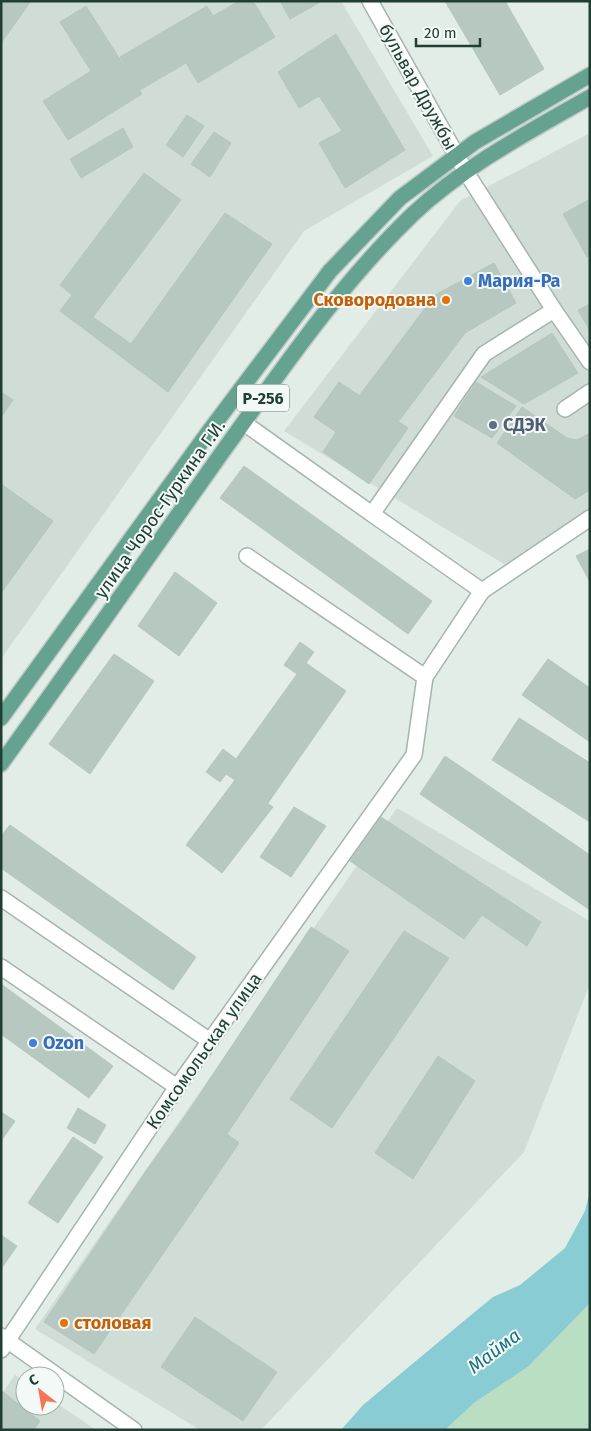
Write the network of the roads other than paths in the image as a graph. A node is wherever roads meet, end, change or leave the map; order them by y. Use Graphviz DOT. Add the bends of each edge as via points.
graph roads {
  1 [pos="370,1"];
  2 [pos="590,75"];
  3 [pos="590,97"];
  4 [pos="457,155"];
  5 [pos="466,172"];
  6 [pos="554,310"];
  7 [pos="590,362"];
  8 [pos="590,392"];
  9 [pos="565,409"];
  10 [pos="244,422"];
  11 [pos="372,514"];
  12 [pos="590,518"];
  13 [pos="247,556"];
  14 [pos="482,591"];
  15 [pos="425,677"];
  16 [pos="1,718"];
  17 [pos="1,764"];
  18 [pos="1,898"];
  19 [pos="1,967"];
  20 [pos="210,1041"];
  21 [pos="177,1087"];
  22 [pos="4,1342"];
  23 [pos="134,1430"];
  1 -- 4 [label="street, бульвар Дружбы"];
  2 -- 4 [label="main road, улица Чорос-Гуркина Г.И. / Р-256"];
  3 -- 5 [label="main road, улица Чорос-Гуркина Г.И. / Р-256"];
  4 -- 5 [label="street, бульвар Дружбы"];
  4 -- 16 [label="main road, улица Чорос-Гуркина Г.И. / Р-256" via="400,198 330,270"];
  5 -- 6 [label="street, бульвар Дружбы"];
  5 -- 10 [label="main road, улица Чорос-Гуркина Г.И. / Р-256" via="414,214 335,300"];
  6 -- 7 [label="street, бульвар Дружбы"];
  6 -- 11 [label="street" via="484,354"];
  8 -- 9 [label="street"];
  10 -- 11 [label="street"];
  10 -- 17 [label="main road, улица Чорос-Гуркина Г.И. / Р-256"];
  11 -- 14 [label="street"];
  12 -- 14 [label="street"];
  13 -- 15 [label="street"];
  14 -- 15 [label="street"];
  15 -- 20 [label="street, Комсомольская улица" via="414,755"];
  18 -- 20 [label="street"];
  19 -- 21 [label="street"];
  20 -- 21 [label="street, Комсомольская улица"];
  21 -- 22 [label="street, Комсомольская улица"];
  22 -- 23 [label="street"];
}
